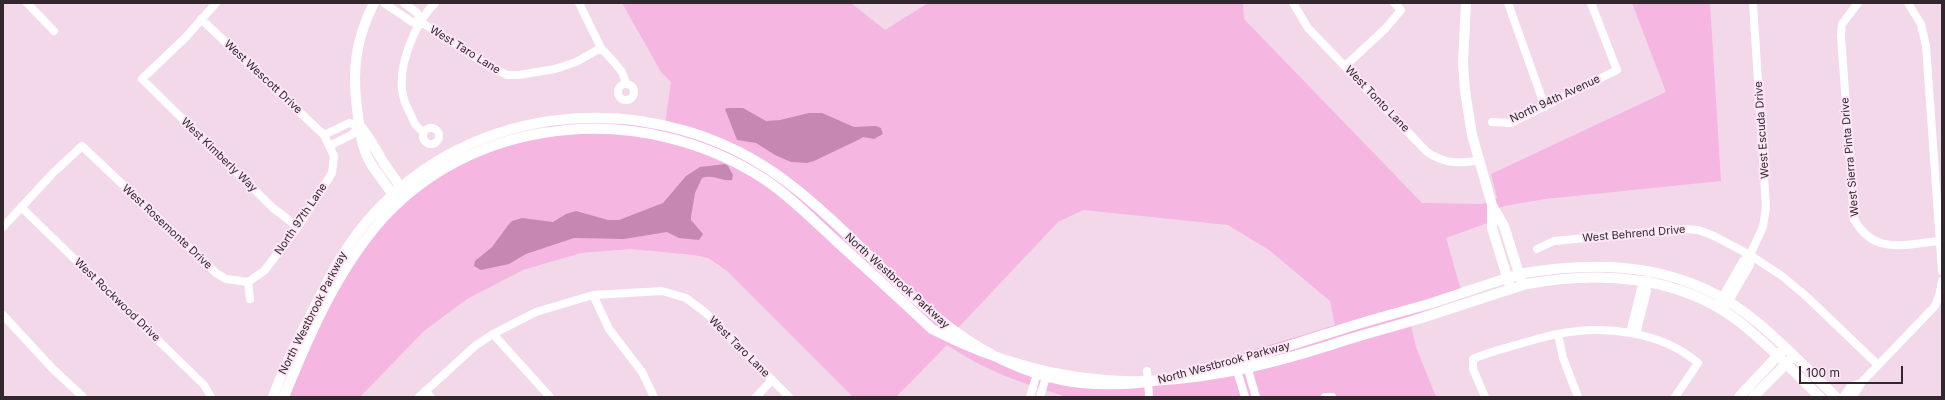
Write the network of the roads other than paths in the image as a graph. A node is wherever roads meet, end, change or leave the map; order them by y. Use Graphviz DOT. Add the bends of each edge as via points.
graph roads {
  1 [pos="26,3"];
  2 [pos="216,3"];
  3 [pos="374,3"];
  4 [pos="384,3"];
  5 [pos="404,3"];
  6 [pos="435,3"];
  7 [pos="579,3"];
  8 [pos="1293,3"];
  9 [pos="1394,3"];
  10 [pos="1466,3"];
  11 [pos="1508,3"];
  12 [pos="1590,3"];
  13 [pos="1753,3"];
  14 [pos="1858,3"];
  15 [pos="1908,3"];
  16 [pos="201,19"];
  17 [pos="421,22"];
  18 [pos="54,31"];
  19 [pos="601,48"];
  20 [pos="1345,66"];
  21 [pos="626,83"];
  22 [pos="1545,107"];
  23 [pos="1492,122"];
  24 [pos="359,125"];
  25 [pos="424,132"];
  26 [pos="324,135"];
  27 [pos="329,146"];
  28 [pos="1480,160"];
  29 [pos="397,191"];
  30 [pos="404,198"];
  31 [pos="1492,205"];
  32 [pos="21,207"];
  33 [pos="3,227"];
  34 [pos="298,227"];
  35 [pos="845,233"];
  36 [pos="837,241"];
  37 [pos="1940,241"];
  38 [pos="1537,249"];
  39 [pos="1750,255"];
  40 [pos="1650,271"];
  41 [pos="1942,271"];
  42 [pos="1519,274"];
  43 [pos="1508,278"];
  44 [pos="1942,281"];
  45 [pos="248,282"];
  46 [pos="1646,282"];
  47 [pos="1522,285"];
  48 [pos="1511,289"];
  49 [pos="910,293"];
  50 [pos="593,295"];
  51 [pos="250,299"];
  52 [pos="902,301"];
  53 [pos="1722,304"];
  54 [pos="3,315"];
  55 [pos="1633,333"];
  56 [pos="493,334"];
  57 [pos="1558,334"];
  58 [pos="962,338"];
  59 [pos="955,347"];
  60 [pos="1785,348"];
  61 [pos="1777,356"];
  62 [pos="1794,356"];
  63 [pos="1245,359"];
  64 [pos="1234,362"];
  65 [pos="985,364"];
  66 [pos="1786,364"];
  67 [pos="1878,365"];
  68 [pos="1248,370"];
  69 [pos="1148,371"];
  70 [pos="1238,373"];
  71 [pos="1042,375"];
  72 [pos="772,380"];
  73 [pos="1024,380"];
  74 [pos="1148,383"];
  75 [pos="1860,383"];
  76 [pos="1039,386"];
  77 [pos="1056,390"];
  78 [pos="1172,390"];
  79 [pos="1154,393"];
  80 [pos="1135,394"];
  81 [pos="425,395"];
  82 [pos="210,396"];
  83 [pos="83,397"];
  84 [pos="273,397"];
  85 [pos="284,397"];
  86 [pos="550,397"];
  87 [pos="654,397"];
  88 [pos="756,397"];
  89 [pos="789,397"];
  90 [pos="1030,397"];
  91 [pos="1040,397"];
  92 [pos="1245,397"];
  93 [pos="1256,397"];
  94 [pos="1485,397"];
  95 [pos="1578,397"];
  96 [pos="1675,397"];
  97 [pos="1739,397"];
  98 [pos="1752,397"];
  99 [pos="1820,397"];
  100 [pos="1836,397"];
  101 [pos="1843,397"];
  102 [pos="1852,397"];
  1 -- 18 [label="street"];
  2 -- 16 [label="street"];
  3 -- 24 [label="street" via="359,41 354,67"];
  4 -- 17 [label="street, West Taro Lane" via="412,22"];
  5 -- 17 [label="street, West Taro Lane" via="417,13"];
  6 -- 17 [label="street"];
  7 -- 19 [label="street"];
  8 -- 20 [label="street, West Tonto Lane" via="1308,28"];
  9 -- 20 [label="street" via="1401,10 1385,29"];
  10 -- 28 [label="street" via="1463,63 1465,91 1472,135"];
  11 -- 22 [label="street"];
  12 -- 22 [label="street, North 94th Avenue" via="1616,70"];
  13 -- 39 [label="street, West Escuda Drive" via="1766,207 1763,227"];
  14 -- 37 [label="street, West Sierra Pinta Drive" via="1842,24 1841,34 1854,219 1861,232 1883,245"];
  15 -- 37 [label="street" via="1922,24 1926,46"];
  16 -- 26 [label="street, West Wescott Drive"];
  16 -- 34 [label="street, West Kimberly Way" via="142,79 273,208"];
  17 -- 19 [label="street, West Taro Lane" via="485,64 507,75 555,69 576,62"];
  17 -- 25 [label="street" via="412,38 404,62 402,89 416,127"];
  19 -- 21 [label="street" via="622,72"];
  20 -- 28 [label="street, West Tonto Lane" via="1427,152 1437,158 1456,163"];
  22 -- 23 [label="street, North 94th Avenue" via="1511,123"];
  24 -- 26 [label="street" via="349,123"];
  24 -- 27 [label="street" via="353,134"];
  24 -- 29 [label="street" via="368,134"];
  26 -- 27 [label="street, North 97th Lane"];
  27 -- 34 [label="street, North 97th Lane" via="334,156 332,172"];
  28 -- 31 [label="street"];
  29 -- 30 [label="street"];
  29 -- 35 [label="street, North Westbrook Parkway" via="431,165 492,135 529,124 563,118 621,118 684,130 732,148 789,183"];
  29 -- 84 [label="street, North Westbrook Parkway" via="365,224 339,259 282,371"];
  30 -- 36 [label="street, North Westbrook Parkway" via="463,159 499,144 564,129 620,129 681,140 727,158 782,192"];
  30 -- 85 [label="street, North Westbrook Parkway" via="371,233 346,266 306,345"];
  31 -- 42 [label="street" via="1504,226"];
  31 -- 43 [label="street" via="1492,228"];
  32 -- 33 [label="street"];
  32 -- 45 [label="street, West Rosemonte Drive" via="82,146 216,273 226,279"];
  32 -- 82 [label="street, West Rockwood Drive" via="204,385"];
  34 -- 45 [label="street, North 97th Lane" via="264,271"];
  35 -- 36 [label="street"];
  35 -- 49 [label="street, North Westbrook Parkway"];
  36 -- 52 [label="street, North Westbrook Parkway"];
  37 -- 41 [label="street"];
  38 -- 39 [label="street, West Behrend Drive" via="1554,241 1684,229 1712,235"];
  39 -- 53 [label="street, West Escuda Drive" via="1750,265"];
  39 -- 67 [label="street, West Behrend Drive" via="1806,296"];
  40 -- 42 [label="street, North Westbrook Parkway" via="1598,265 1545,269"];
  40 -- 46 [label="street"];
  40 -- 53 [label="street, North Westbrook Parkway" via="1696,286"];
  42 -- 43 [label="street, North Westbrook Parkway"];
  42 -- 47 [label="street"];
  43 -- 48 [label="street"];
  43 -- 63 [label="street, North Westbrook Parkway"];
  44 -- 67 [label="street" via="1935,306"];
  45 -- 51 [label="street"];
  46 -- 47 [label="street, North Westbrook Parkway" via="1621,277 1599,277"];
  46 -- 53 [label="street, North Westbrook Parkway"];
  46 -- 55 [label="street" via="1641,289"];
  47 -- 48 [label="street, North Westbrook Parkway"];
  48 -- 68 [label="street, North Westbrook Parkway"];
  49 -- 52 [label="street"];
  49 -- 58 [label="street, North Westbrook Parkway"];
  50 -- 56 [label="street, West Taro Lane" via="536,312"];
  50 -- 72 [label="street, West Taro Lane" via="662,291 686,298 706,313"];
  50 -- 87 [label="street" via="609,329 642,372"];
  52 -- 59 [label="street, North Westbrook Parkway"];
  53 -- 60 [label="street, North Westbrook Parkway" via="1756,322"];
  53 -- 61 [label="street, North Westbrook Parkway"];
  54 -- 83 [label="street"];
  55 -- 57 [label="street" via="1590,330"];
  55 -- 96 [label="street" via="1687,354 1698,363"];
  56 -- 81 [label="street, West Taro Lane" via="459,359"];
  56 -- 86 [label="street"];
  57 -- 94 [label="street" via="1488,353 1473,360 1473,370"];
  57 -- 95 [label="street" via="1563,358"];
  58 -- 59 [label="street"];
  58 -- 71 [label="street, North Westbrook Parkway" via="1000,359"];
  59 -- 65 [label="street, North Westbrook Parkway"];
  60 -- 61 [label="street"];
  60 -- 62 [label="street, North Westbrook Parkway"];
  61 -- 66 [label="street, North Westbrook Parkway"];
  61 -- 97 [label="street"];
  62 -- 66 [label="street"];
  62 -- 100 [label="street, North Westbrook Parkway"];
  63 -- 64 [label="street, North Westbrook Parkway"];
  63 -- 68 [label="street"];
  64 -- 70 [label="street"];
  64 -- 74 [label="street, North Westbrook Parkway"];
  66 -- 98 [label="street"];
  66 -- 99 [label="street, North Westbrook Parkway"];
  67 -- 75 [label="street"];
  68 -- 70 [label="street, North Westbrook Parkway"];
  68 -- 93 [label="street"];
  69 -- 74 [label="street"];
  70 -- 78 [label="street, North Westbrook Parkway"];
  70 -- 92 [label="street"];
  71 -- 74 [label="street, North Westbrook Parkway" via="1085,383"];
  71 -- 76 [label="street"];
  72 -- 88 [label="street, West Taro Lane"];
  72 -- 89 [label="street, West Taro Lane"];
  73 -- 76 [label="street"];
  74 -- 79 [label="street"];
  75 -- 101 [label="street" via="1851,386"];
  75 -- 102 [label="street"];
  76 -- 77 [label="street"];
  76 -- 90 [label="street"];
  76 -- 91 [label="street"];
  79 -- 80 [label="street, North Westbrook Parkway"];
}
